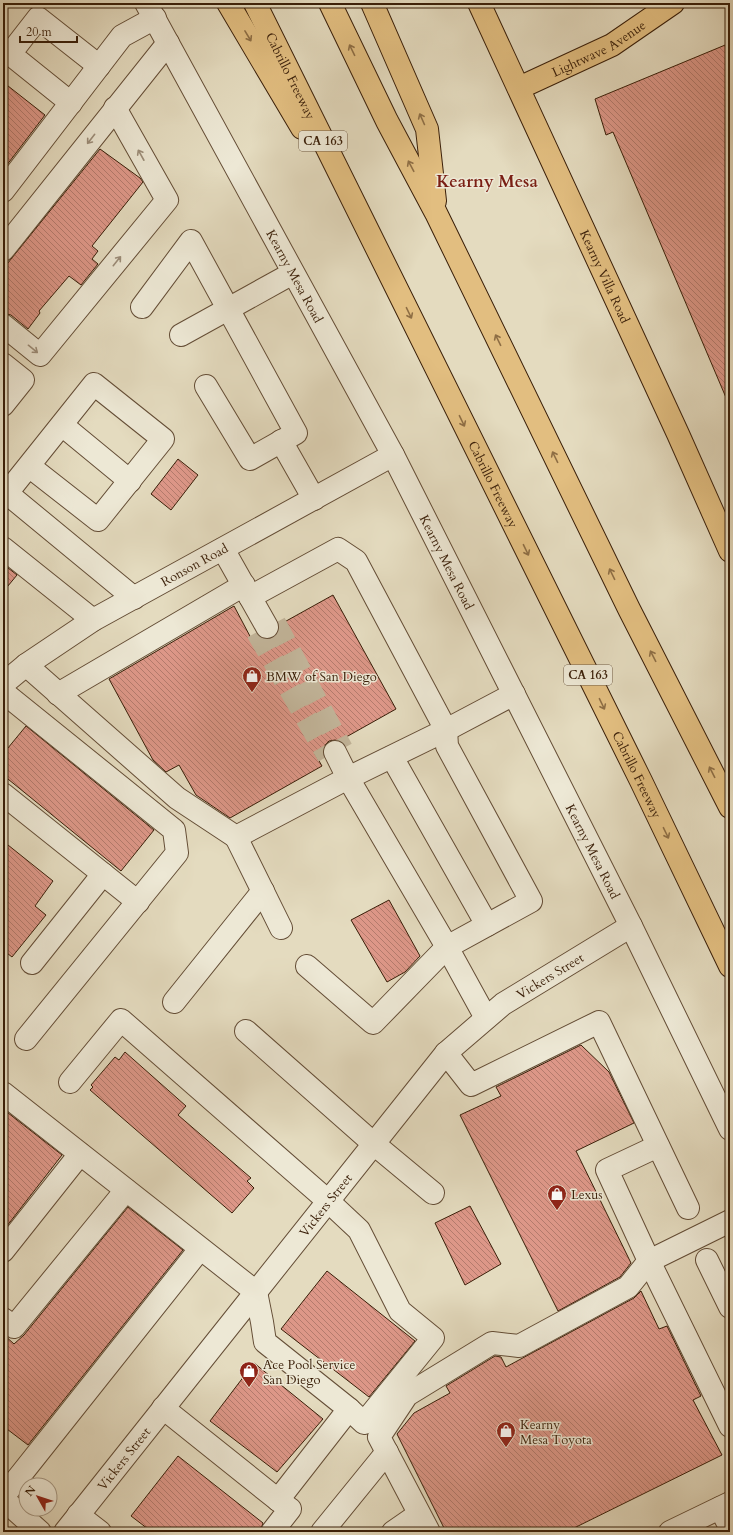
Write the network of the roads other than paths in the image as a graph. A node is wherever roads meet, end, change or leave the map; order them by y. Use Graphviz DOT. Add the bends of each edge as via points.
graph roads {
  1 [pos="228,3"];
  2 [pos="255,3"];
  3 [pos="330,3"];
  4 [pos="372,3"];
  5 [pos="479,3"];
  6 [pos="673,3"];
  7 [pos="150,11"];
  8 [pos="168,43"];
  9 [pos="99,66"];
  10 [pos="520,88"];
  11 [pos="71,103"];
  12 [pos="115,108"];
  13 [pos="3,191"];
  14 [pos="436,213"];
  15 [pos="3,250"];
  16 [pos="293,273"];
  17 [pos="392,278"];
  18 [pos="142,307"];
  19 [pos="228,309"];
  20 [pos="3,325"];
  21 [pos="181,335"];
  22 [pos="3,364"];
  23 [pos="206,386"];
  24 [pos="3,405"];
  25 [pos="62,425"];
  26 [pos="281,441"];
  27 [pos="393,456"];
  28 [pos="29,466"];
  29 [pos="130,480"];
  30 [pos="5,492"];
  31 [pos="314,499"];
  32 [pos="3,548"];
  33 [pos="223,549"];
  34 [pos="730,551"];
  35 [pos="250,596"];
  36 [pos="134,598"];
  37 [pos="93,620"];
  38 [pos="266,627"];
  39 [pos="26,665"];
  40 [pos="3,684"];
  41 [pos="3,692"];
  42 [pos="58,694"];
  43 [pos="514,694"];
  44 [pos="446,730"];
  45 [pos="392,757"];
  46 [pos="339,759"];
  47 [pos="3,794"];
  48 [pos="730,807"];
  49 [pos="236,837"];
  50 [pos="103,874"];
  51 [pos="263,891"];
  52 [pos="138,902"];
  53 [pos="487,925"];
  54 [pos="631,926"];
  55 [pos="281,928"];
  56 [pos="447,947"];
  57 [pos="32,963"];
  58 [pos="307,966"];
  59 [pos="730,966"];
  60 [pos="174,1002"];
  61 [pos="486,1018"];
  62 [pos="246,1031"];
  63 [pos="26,1039"];
  64 [pos="446,1053"];
  65 [pos="70,1082"];
  66 [pos="3,1093"];
  67 [pos="730,1130"];
  68 [pos="374,1144"];
  69 [pos="658,1146"];
  70 [pos="80,1154"];
  71 [pos="126,1190"];
  72 [pos="433,1194"];
  73 [pos="328,1201"];
  74 [pos="688,1208"];
  75 [pos="730,1221"];
  76 [pos="200,1249"];
  77 [pos="3,1251"];
  78 [pos="707,1260"];
  79 [pos="649,1261"];
  80 [pos="256,1292"];
  81 [pos="730,1306"];
  82 [pos="3,1319"];
  83 [pos="163,1408"];
  84 [pos="349,1409"];
  85 [pos="730,1426"];
  86 [pos="387,1452"];
  87 [pos="3,1498"];
  88 [pos="278,1500"];
  89 [pos="725,1505"];
  90 [pos="78,1515"];
  91 [pos="424,1523"];
  92 [pos="730,1527"];
  93 [pos="40,1532"];
  94 [pos="65,1532"];
  95 [pos="100,1532"];
  96 [pos="272,1532"];
  97 [pos="322,1532"];
  98 [pos="393,1532"];
  99 [pos="670,1532"];
  1 -- 17 [label="main road, one-way"];
  2 -- 17 [label="main road, Cabrillo Freeway / CA 163"];
  14 -- 3 [label="main road, one-way" via="387,121"];
  14 -- 4 [label="main road, one-way" via="427,129"];
  5 -- 10 [label="main road, Kearny Villa Road"];
  6 -- 10 [label="main road, Lightwave Avenue" via="612,45"];
  7 -- 8 [label="street, Kearny Mesa Road"];
  7 -- 9 [label="street" via="122,36"];
  8 -- 12 [label="street"];
  8 -- 16 [label="street, Kearny Mesa Road"];
  9 -- 11 [label="street"];
  9 -- 11 [label="street" via="38,18 10,54"];
  10 -- 34 [label="main road, Kearny Villa Road"];
  11 -- 13 [label="street"];
  12 -- 15 [label="street, one-way"];
  20 -- 12 [label="street, one-way" via="40,355 167,200"];
  48 -- 14 [label="main road, one-way" via="629,609"];
  16 -- 19 [label="street"];
  16 -- 27 [label="street, Kearny Mesa Road"];
  17 -- 59 [label="main road, Cabrillo Freeway / CA 163, one-way"];
  18 -- 19 [label="street" via="191,240"];
  19 -- 21 [label="street"];
  19 -- 26 [label="street" via="296,433"];
  22 -- 24 [label="street" via="23,380"];
  23 -- 26 [label="street" via="250,459"];
  25 -- 28 [label="street"];
  25 -- 29 [label="street"];
  25 -- 29 [label="street" via="94,384 163,438"];
  26 -- 31 [label="street"];
  27 -- 31 [label="street, Ronson Road"];
  27 -- 43 [label="street, Kearny Mesa Road"];
  28 -- 29 [label="street" via="98,520"];
  28 -- 30 [label="street"];
  30 -- 36 [label="street"];
  31 -- 33 [label="street, Ronson Road"];
  32 -- 37 [label="street"];
  33 -- 35 [label="street"];
  33 -- 36 [label="street, Ronson Road"];
  35 -- 38 [label="street"];
  35 -- 42 [label="street"];
  35 -- 44 [label="street" via="338,549 356,561"];
  36 -- 37 [label="street, Ronson Road"];
  37 -- 39 [label="street, Ronson Road"];
  39 -- 40 [label="street, Ronson Road"];
  39 -- 42 [label="street"];
  41 -- 52 [label="street" via="174,830 177,853"];
  42 -- 49 [label="street" via="177,798"];
  43 -- 44 [label="street"];
  43 -- 54 [label="street, Kearny Mesa Road"];
  44 -- 45 [label="street"];
  44 -- 53 [label="street" via="447,746 531,901"];
  45 -- 46 [label="street"];
  45 -- 53 [label="street"];
  46 -- 49 [label="street"];
  46 -- 56 [label="street"];
  47 -- 50 [label="street"];
  49 -- 51 [label="street"];
  50 -- 52 [label="street"];
  50 -- 57 [label="street"];
  51 -- 55 [label="street"];
  51 -- 60 [label="street"];
  52 -- 63 [label="street"];
  53 -- 56 [label="street"];
  54 -- 61 [label="street, Vickers Street" via="503,1004"];
  54 -- 67 [label="street, Kearny Mesa Road"];
  56 -- 58 [label="street" via="373,1023"];
  56 -- 61 [label="street"];
  61 -- 64 [label="street, Vickers Street"];
  62 -- 68 [label="street"];
  64 -- 68 [label="street, Vickers Street"];
  64 -- 69 [label="street" via="471,1085 599,1022"];
  65 -- 73 [label="street" via="121,1020"];
  66 -- 70 [label="street"];
  68 -- 72 [label="street"];
  68 -- 73 [label="street, Vickers Street"];
  69 -- 74 [label="street"];
  69 -- 79 [label="street" via="607,1170"];
  70 -- 71 [label="street"];
  70 -- 77 [label="street"];
  71 -- 76 [label="street"];
  71 -- 82 [label="street" via="14,1328"];
  73 -- 80 [label="street, Vickers Street"];
  73 -- 84 [label="street" via="359,1230 400,1311 433,1338 364,1423"];
  75 -- 79 [label="street"];
  76 -- 80 [label="street"];
  76 -- 87 [label="street"];
  78 -- 81 [label="street"];
  79 -- 85 [label="street"];
  79 -- 86 [label="street" via="628,1287 519,1346 492,1343 407,1395 379,1437"];
  80 -- 83 [label="street, Vickers Street"];
  80 -- 84 [label="street" via="265,1342"];
  83 -- 88 [label="street"];
  83 -- 90 [label="street, Vickers Street"];
  84 -- 88 [label="street"];
  86 -- 91 [label="street"];
  86 -- 97 [label="street"];
  87 -- 93 [label="street"];
  88 -- 96 [label="street" via="290,1509"];
  89 -- 92 [label="street"];
  89 -- 99 [label="street"];
  90 -- 94 [label="street, Vickers Street"];
  90 -- 95 [label="street"];
  91 -- 98 [label="street"];
}
